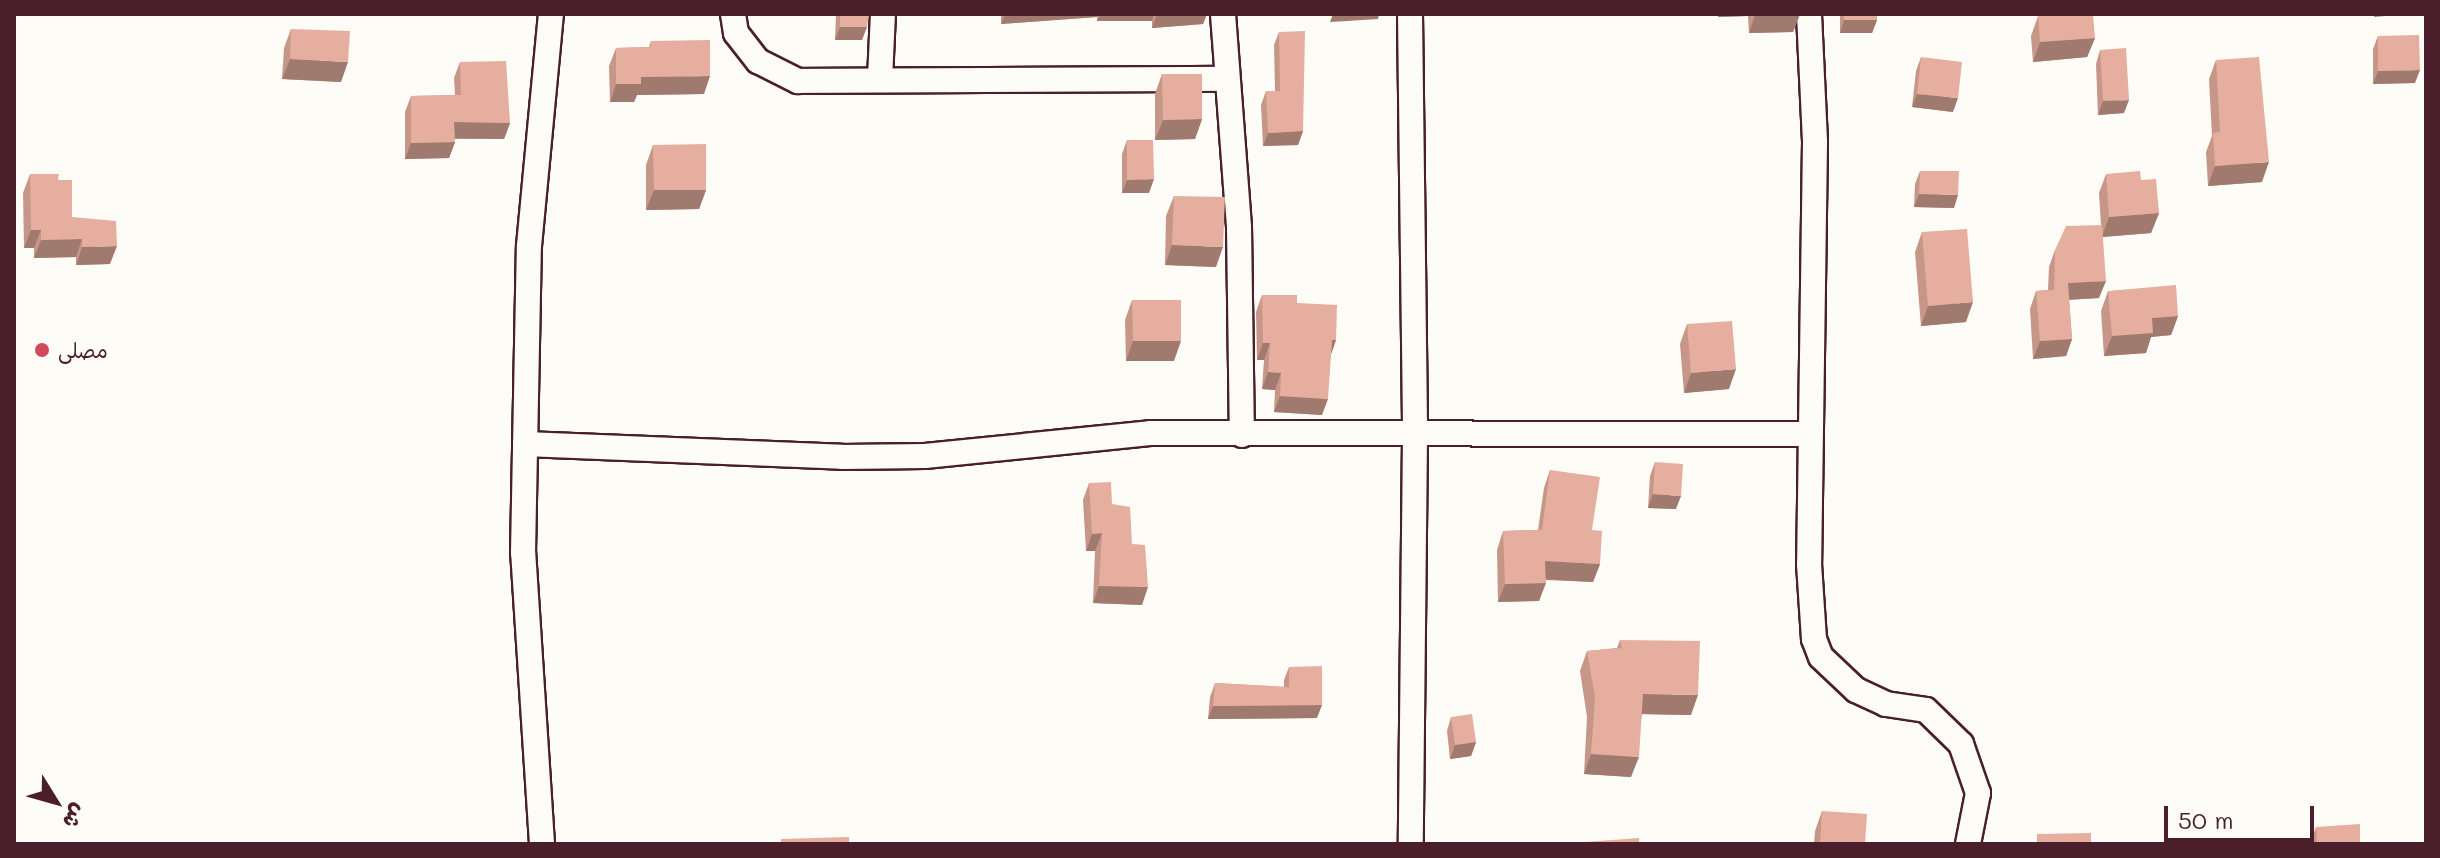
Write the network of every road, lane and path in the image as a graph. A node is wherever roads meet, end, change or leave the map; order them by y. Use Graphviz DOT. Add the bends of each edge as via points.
graph roads {
  1 [pos="551,14"];
  2 [pos="733,14"];
  3 [pos="883,14"];
  4 [pos="1223,14"];
  5 [pos="1410,14"];
  6 [pos="1809,14"];
  7 [pos="880,79"];
  8 [pos="1226,79"];
  9 [pos="1809,434"];
  10 [pos="1242,435"];
  11 [pos="1415,437"];
  12 [pos="525,444"];
  13 [pos="542,844"];
  14 [pos="1411,844"];
  15 [pos="1968,844"];
  1 -- 12 [label="street" via="529,246"];
  2 -- 7 [label="street" via="747,50 781,77"];
  3 -- 7 [label="street"];
  4 -- 8 [label="street"];
  5 -- 11 [label="street"];
  6 -- 9 [label="street" via="1815,142"];
  7 -- 8 [label="street"];
  8 -- 10 [label="street" via="1239,227"];
  9 -- 11 [label="street"];
  9 -- 15 [label="street" via="1811,619 1821,657 1873,700 1926,710 1950,728 1976,776 1978,806"];
  10 -- 11 [label="street"];
  10 -- 12 [label="street" via="1112,435 925,456"];
  11 -- 14 [label="street"];
  12 -- 13 [label="street" via="523,553"];
}
